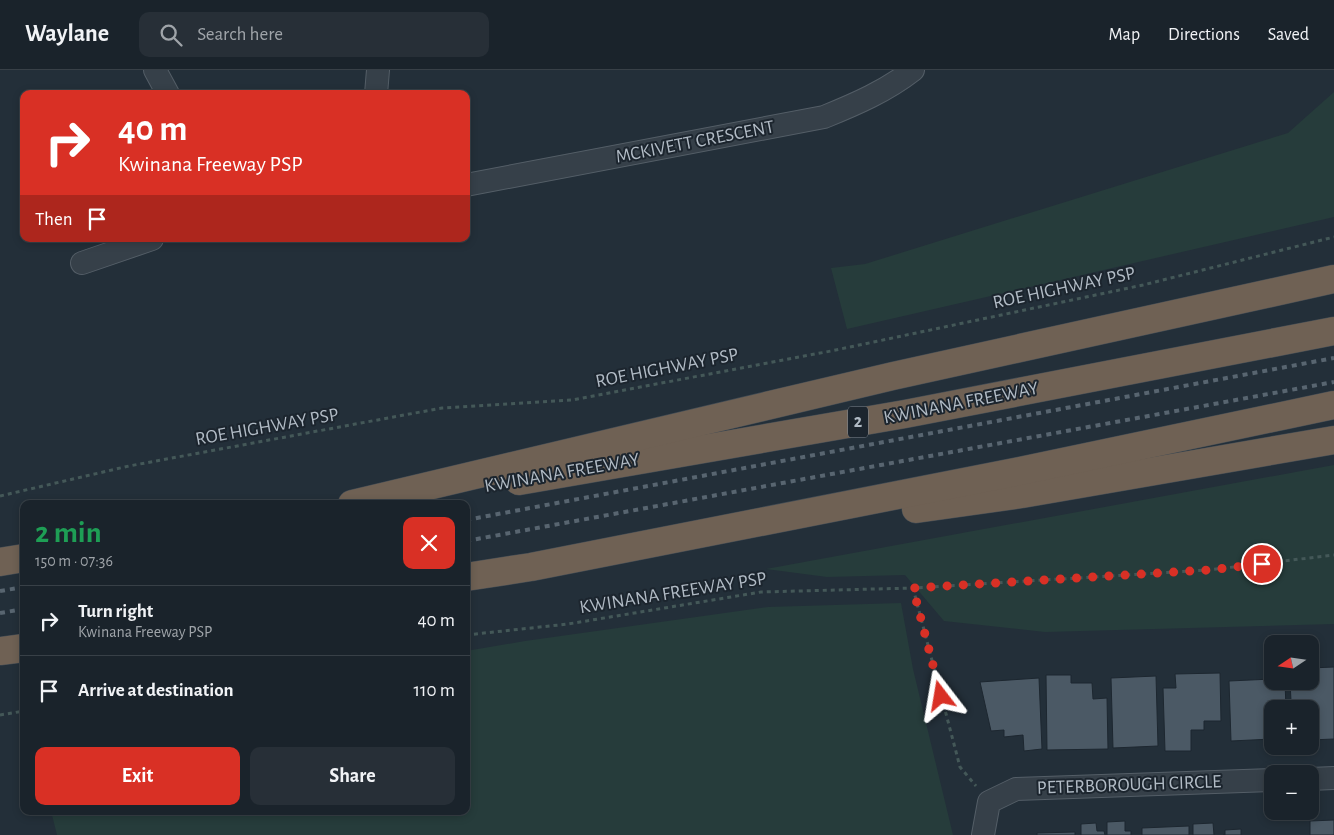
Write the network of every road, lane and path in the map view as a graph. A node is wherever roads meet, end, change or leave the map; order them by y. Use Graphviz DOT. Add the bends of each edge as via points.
graph roads {
  1 [pos="155,70"];
  2 [pos="378,70"];
  3 [pos="913,70"];
  4 [pos="166,90"];
  5 [pos="376,90"];
  6 [pos="470,184"];
  7 [pos="1334,237"];
  8 [pos="143,242"];
  9 [pos="82,263"];
  10 [pos="1334,279"];
  11 [pos="1334,331"];
  12 [pos="1334,405"];
  13 [pos="1334,440"];
  14 [pos="0,496"];
  15 [pos="369,500"];
  16 [pos="403,500"];
  17 [pos="1334,555"];
  18 [pos="20,559"];
  19 [pos="0,562"];
  20 [pos="531,567"];
  21 [pos="470,576"];
  22 [pos="913,588"];
  23 [pos="470,636"];
  24 [pos="20,648"];
  25 [pos="0,651"];
  26 [pos="20,712"];
  27 [pos="0,715"];
  28 [pos="1334,778"];
  29 [pos="1319,779"];
  30 [pos="1264,780"];
  31 [pos="989,802"];
  32 [pos="983,835"];
  1 -- 4 [label="street"];
  2 -- 5 [label="street"];
  3 -- 6 [label="street, MCKIVETT CRESCENT" via="862,102 824,117"];
  7 -- 14 [label="path, ROE HIGHWAY PSP" via="1143,285 831,351 572,400 442,408 129,466"];
  8 -- 9 [label="street"];
  10 -- 15 [label="highway" via="903,374"];
  11 -- 16 [label="highway, KWINANA FREEWAY / 2" via="905,414"];
  12 -- 20 [label="highway" via="1020,471"];
  13 -- 20 [label="highway" via="1022,494"];
  17 -- 22 [label="path, KWINANA FREEWAY PSP" via="1208,570"];
  18 -- 19 [label="highway"];
  20 -- 21 [label="highway"];
  22 -- 23 [label="path, KWINANA FREEWAY PSP" via="761,592 568,624"];
  22 -- 31 [label="path" via="960,767"];
  24 -- 25 [label="highway"];
  26 -- 27 [label="path"];
  28 -- 29 [label="street"];
  30 -- 31 [label="street, PETERBOROUGH CIRCLE" via="1016,789"];
  31 -- 32 [label="street"];
}
